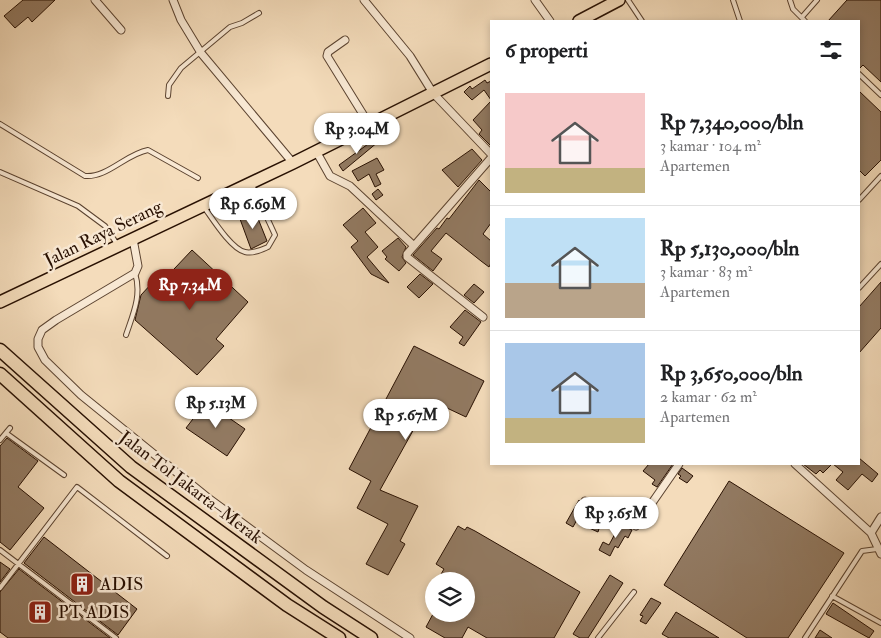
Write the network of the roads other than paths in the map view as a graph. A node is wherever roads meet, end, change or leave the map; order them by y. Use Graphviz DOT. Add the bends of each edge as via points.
graph roads {
  1 [pos="95,0"];
  2 [pos="173,0"];
  3 [pos="364,0"];
  4 [pos="535,0"];
  5 [pos="619,0"];
  6 [pos="628,0"];
  7 [pos="733,0"];
  8 [pos="790,0"];
  9 [pos="817,0"];
  10 [pos="259,13"];
  11 [pos="802,17"];
  12 [pos="549,20"];
  13 [pos="580,20"];
  14 [pos="641,20"];
  15 [pos="740,20"];
  16 [pos="804,20"];
  17 [pos="121,30"];
  18 [pos="345,40"];
  19 [pos="201,53"];
  20 [pos="490,65"];
  21 [pos="860,75"];
  22 [pos="434,93"];
  23 [pos="881,95"];
  24 [pos="168,96"];
  25 [pos="0,124"];
  26 [pos="369,124"];
  27 [pos="316,151"];
  28 [pos="490,153"];
  29 [pos="490,159"];
  30 [pos="293,163"];
  31 [pos="0,172"];
  32 [pos="881,176"];
  33 [pos="198,178"];
  34 [pos="250,182"];
  35 [pos="860,199"];
  36 [pos="202,205"];
  37 [pos="133,239"];
  38 [pos="413,245"];
  39 [pos="118,246"];
  40 [pos="881,264"];
  41 [pos="135,273"];
  42 [pos="860,287"];
  43 [pos="0,302"];
  44 [pos="483,317"];
  45 [pos="126,335"];
  46 [pos="0,350"];
  47 [pos="0,374"];
  48 [pos="10,428"];
  49 [pos="6,433"];
  50 [pos="0,440"];
  51 [pos="678,465"];
  52 [pos="796,465"];
  53 [pos="64,475"];
  54 [pos="585,501"];
  55 [pos="881,518"];
  56 [pos="871,533"];
  57 [pos="0,550"];
  58 [pos="879,552"];
  59 [pos="167,556"];
  60 [pos="20,564"];
  61 [pos="0,588"];
  62 [pos="634,592"];
  63 [pos="832,596"];
  64 [pos="881,623"];
  65 [pos="116,638"];
  66 [pos="339,638"];
  67 [pos="371,638"];
  68 [pos="410,638"];
  69 [pos="598,638"];
  70 [pos="805,638"];
  1 -- 17 [label="street"];
  2 -- 19 [label="street" via="180,20"];
  3 -- 22 [label="street" via="410,56"];
  4 -- 12 [label="street"];
  5 -- 13 [label="highway"];
  6 -- 14 [label="lane"];
  7 -- 15 [label="lane"];
  8 -- 11 [label="lane" via="793,9"];
  9 -- 11 [label="lane"];
  10 -- 19 [label="lane" via="230,27"];
  11 -- 16 [label="lane"];
  18 -- 26 [label="street" via="326,56"];
  19 -- 24 [label="lane" via="174,75"];
  19 -- 30 [label="street"];
  20 -- 22 [label="highway, Jalan Raya Serang"];
  21 -- 23 [label="lane"];
  22 -- 26 [label="highway, Jalan Raya Serang"];
  22 -- 28 [label="street"];
  25 -- 33 [label="lane" via="85,176 95,176 148,150"];
  26 -- 27 [label="highway, Jalan Raya Serang"];
  27 -- 30 [label="highway, Jalan Raya Serang"];
  27 -- 38 [label="street" via="330,176 350,186"];
  29 -- 38 [label="street"];
  30 -- 34 [label="highway, Jalan Raya Serang"];
  31 -- 39 [label="lane" via="78,206 105,226"];
  32 -- 35 [label="lane"];
  34 -- 36 [label="highway, Jalan Raya Serang"];
  34 -- 36 [label="lane" via="276,235 268,247 252,252 240,250"];
  36 -- 37 [label="highway, Jalan Raya Serang"];
  37 -- 39 [label="highway, Jalan Raya Serang"];
  37 -- 41 [label="street" via="138,266"];
  38 -- 44 [label="street" via="407,257"];
  39 -- 43 [label="highway, Jalan Raya Serang"];
  40 -- 42 [label="lane"];
  41 -- 45 [label="lane" via="138,282 136,305"];
  41 -- 68 [label="street" via="42,330 38,347 45,360 81,395 207,497 306,570"];
  46 -- 67 [label="highway, Jalan Tol Jakarta–Merak" via="131,467 323,607"];
  47 -- 66 [label="highway, Jalan Tol Jakarta–Merak" via="120,481 287,605"];
  48 -- 49 [label="lane"];
  49 -- 50 [label="lane"];
  49 -- 53 [label="lane"];
  51 -- 54 [label="street" via="636,526"];
  52 -- 56 [label="street"];
  55 -- 56 [label="street"];
  56 -- 58 [label="street"];
  57 -- 60 [label="lane"];
  58 -- 63 [label="lane" via="862,551"];
  59 -- 60 [label="lane" via="77,487"];
  60 -- 61 [label="lane"];
  60 -- 65 [label="lane"];
  62 -- 69 [label="lane"];
  63 -- 64 [label="lane"];
  63 -- 70 [label="lane"];
}
